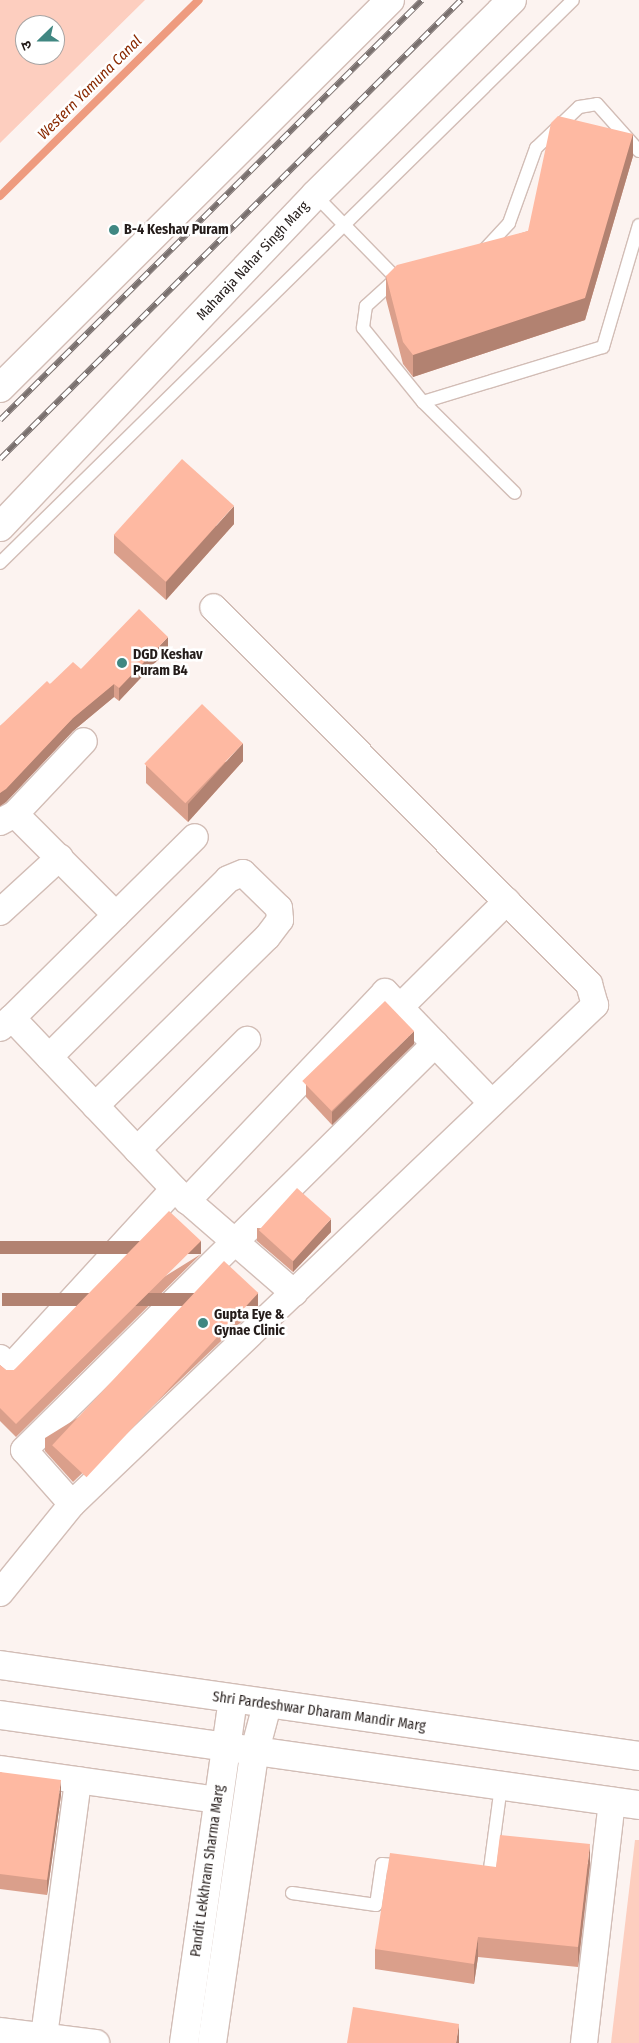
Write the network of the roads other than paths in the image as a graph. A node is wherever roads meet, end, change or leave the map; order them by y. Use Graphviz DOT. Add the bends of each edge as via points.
graph roads {
  1 [pos="390,0"];
  2 [pos="512,0"];
  3 [pos="573,0"];
  4 [pos="639,151"];
  5 [pos="315,195"];
  6 [pos="345,224"];
  7 [pos="639,225"];
  8 [pos="470,255"];
  9 [pos="412,272"];
  10 [pos="395,277"];
  11 [pos="0,388"];
  12 [pos="423,402"];
  13 [pos="515,493"];
  14 [pos="0,527"];
  15 [pos="0,563"];
  16 [pos="214,606"];
  17 [pos="84,741"];
  18 [pos="8,818"];
  19 [pos="195,837"];
  20 [pos="60,857"];
  21 [pos="507,901"];
  22 [pos="0,912"];
  23 [pos="116,916"];
  24 [pos="401,1006"];
  25 [pos="6,1023"];
  26 [pos="247,1040"];
  27 [pos="435,1044"];
  28 [pos="49,1056"];
  29 [pos="492,1103"];
  30 [pos="95,1106"];
  31 [pos="137,1150"];
  32 [pos="180,1195"];
  33 [pos="234,1242"];
  34 [pos="294,1293"];
  35 [pos="3,1368"];
  36 [pos="72,1504"];
  37 [pos="0,1593"];
  38 [pos="0,1666"];
  39 [pos="233,1700"];
  40 [pos="267,1705"];
  41 [pos="0,1715"];
  42 [pos="225,1749"];
  43 [pos="254,1754"];
  44 [pos="639,1756"];
  45 [pos="0,1769"];
  46 [pos="78,1780"];
  47 [pos="502,1786"];
  48 [pos="218,1800"];
  49 [pos="612,1801"];
  50 [pos="639,1805"];
  51 [pos="421,1868"];
  52 [pos="470,1874"];
  53 [pos="292,1893"];
  54 [pos="0,2031"];
  55 [pos="44,2036"];
  56 [pos="96,2043"];
  57 [pos="184,2043"];
  58 [pos="212,2043"];
  59 [pos="584,2043"];
  1 -- 11 [label="main road"];
  2 -- 5 [label="main road, Maharaja Nahar Singh Marg"];
  3 -- 6 [label="lane"];
  4 -- 8 [label="lane" via="597,104 579,107 536,148 500,235"];
  5 -- 6 [label="lane"];
  5 -- 14 [label="main road, Maharaja Nahar Singh Marg"];
  6 -- 10 [label="lane"];
  6 -- 15 [label="lane"];
  7 -- 12 [label="lane" via="603,347"];
  9 -- 10 [label="lane"];
  10 -- 12 [label="lane" via="366,306 363,328"];
  12 -- 13 [label="lane"];
  16 -- 21 [label="street"];
  17 -- 18 [label="street"];
  18 -- 20 [label="street"];
  19 -- 23 [label="street"];
  20 -- 22 [label="street"];
  20 -- 23 [label="street"];
  21 -- 24 [label="street"];
  21 -- 29 [label="street" via="589,984 595,1005"];
  23 -- 25 [label="street"];
  24 -- 27 [label="street"];
  24 -- 32 [label="street" via="384,992 375,996"];
  25 -- 28 [label="street"];
  26 -- 31 [label="street"];
  27 -- 29 [label="street"];
  27 -- 33 [label="street"];
  28 -- 30 [label="street"];
  28 -- 30 [label="street" via="228,879 243,873 279,908 280,920 266,937"];
  29 -- 34 [label="street"];
  30 -- 31 [label="street"];
  31 -- 32 [label="street"];
  32 -- 33 [label="street"];
  32 -- 35 [label="street"];
  33 -- 34 [label="street"];
  33 -- 36 [label="street" via="24,1450"];
  34 -- 36 [label="street"];
  36 -- 37 [label="street"];
  38 -- 39 [label="main road, Shri Pardeshwar Dharam Mandir Marg"];
  39 -- 40 [label="main road, Shri Pardeshwar Dharam Mandir Marg"];
  39 -- 42 [label="main road, Pandit Lekkhram Sharma Marg"];
  40 -- 43 [label="main road, Pandit Lekkhram Sharma Marg"];
  40 -- 44 [label="main road, Shri Pardeshwar Dharam Mandir Marg"];
  41 -- 42 [label="main road"];
  42 -- 43 [label="main road"];
  42 -- 48 [label="main road, Pandit Lekkhram Sharma Marg"];
  43 -- 47 [label="main road"];
  43 -- 58 [label="main road, Pandit Lekkhram Sharma Marg"];
  45 -- 46 [label="street"];
  46 -- 48 [label="street"];
  46 -- 55 [label="street"];
  47 -- 49 [label="main road"];
  47 -- 52 [label="lane" via="499,1844 489,1876"];
  48 -- 57 [label="main road, Pandit Lekkhram Sharma Marg"];
  49 -- 50 [label="main road"];
  49 -- 59 [label="street" via="596,1855"];
  51 -- 53 [label="lane" via="382,1864 376,1905"];
  54 -- 55 [label="street"];
  55 -- 56 [label="street"];
}
